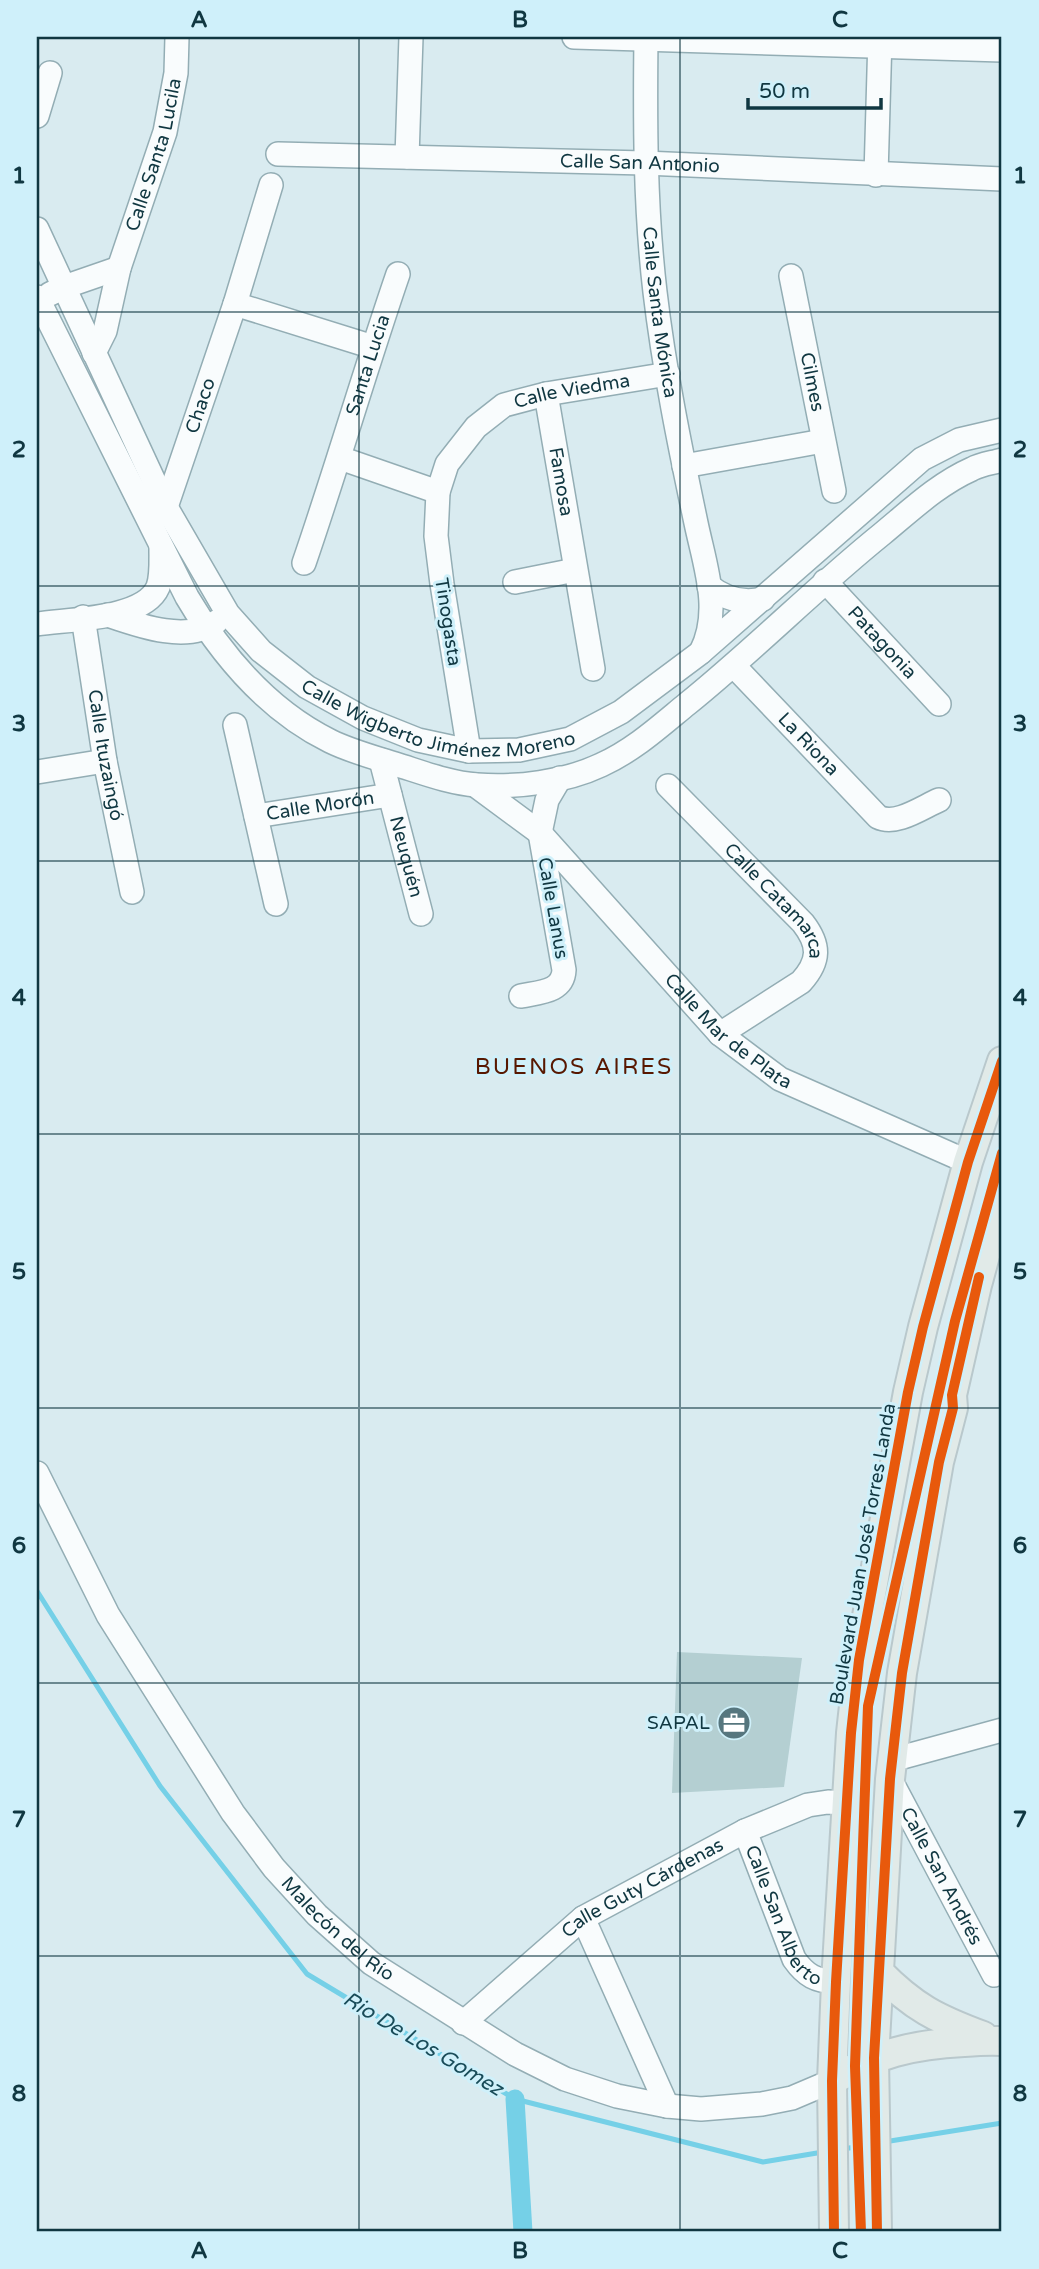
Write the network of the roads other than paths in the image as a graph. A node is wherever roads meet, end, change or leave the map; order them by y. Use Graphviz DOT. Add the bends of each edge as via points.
graph roads {
  1 [pos="177,37"];
  2 [pos="411,37"];
  3 [pos="574,37"];
  4 [pos="646,37"];
  5 [pos="879,41"];
  6 [pos="1002,50"];
  7 [pos="50,73"];
  8 [pos="37,116"];
  9 [pos="278,154"];
  10 [pos="407,157"];
  11 [pos="645,163"];
  12 [pos="876,175"];
  13 [pos="1002,179"];
  14 [pos="271,185"];
  15 [pos="37,229"];
  16 [pos="119,268"];
  17 [pos="398,274"];
  18 [pos="791,276"];
  19 [pos="64,287"];
  20 [pos="38,298"];
  21 [pos="235,304"];
  22 [pos="373,347"];
  23 [pos="94,353"];
  24 [pos="668,374"];
  25 [pos="546,394"];
  26 [pos="1002,430"];
  27 [pos="823,441"];
  28 [pos="340,458"];
  29 [pos="1002,460"];
  30 [pos="684,466"];
  31 [pos="834,491"];
  32 [pos="438,492"];
  33 [pos="166,507"];
  34 [pos="161,546"];
  35 [pos="304,563"];
  36 [pos="575,570"];
  37 [pos="825,581"];
  38 [pos="515,582"];
  39 [pos="709,586"];
  40 [pos="763,599"];
  41 [pos="228,614"];
  42 [pos="107,615"];
  43 [pos="83,617"];
  44 [pos="37,624"];
  45 [pos="206,629"];
  46 [pos="700,653"];
  47 [pos="734,666"];
  48 [pos="593,669"];
  49 [pos="939,704"];
  50 [pos="235,724"];
  51 [pos="469,751"];
  52 [pos="381,760"];
  53 [pos="105,761"];
  54 [pos="37,772"];
  55 [pos="560,778"];
  56 [pos="475,785"];
  57 [pos="668,786"];
  58 [pos="390,795"];
  59 [pos="939,800"];
  60 [pos="256,816"];
  61 [pos="540,833"];
  62 [pos="132,892"];
  63 [pos="276,904"];
  64 [pos="421,914"];
  65 [pos="522,996"];
  66 [pos="720,1034"];
  67 [pos="1002,1062"];
  68 [pos="968,1162"];
  69 [pos="1002,1193"];
  70 [pos="37,1473"];
  71 [pos="1002,1730"];
  72 [pos="891,1770"];
  73 [pos="847,1802"];
  74 [pos="745,1831"];
  75 [pos="583,1918"];
  76 [pos="879,1972"];
  77 [pos="994,1975"];
  78 [pos="836,1982"];
  79 [pos="463,2023"];
  80 [pos="999,2041"];
  81 [pos="874,2058"];
  82 [pos="832,2081"];
  83 [pos="667,2106"];
  84 [pos="877,2222"];
  85 [pos="834,2223"];
  1 -- 16 [label="street, Calle Santa Lucila" via="176,73 165,132"];
  2 -- 10 [label="street"];
  3 -- 4 [label="street"];
  4 -- 5 [label="street"];
  4 -- 11 [label="street, Calle Santa Mónica"];
  5 -- 6 [label="street"];
  5 -- 12 [label="street"];
  7 -- 8 [label="street"];
  9 -- 10 [label="street, Calle San Antonio"];
  10 -- 11 [label="street, Calle San Antonio"];
  11 -- 12 [label="street, Calle San Antonio"];
  11 -- 24 [label="street, Calle Santa Mónica" via="655,292"];
  12 -- 13 [label="street, Calle San Antonio"];
  14 -- 21 [label="street, Chaco"];
  15 -- 19 [label="street, Calle Wigberto Jiménez Moreno"];
  16 -- 19 [label="street"];
  16 -- 23 [label="street, Calle Santa Lucila" via="105,331"];
  17 -- 22 [label="street, Santa Lucia"];
  18 -- 27 [label="street, Cilmes"];
  19 -- 20 [label="street"];
  19 -- 23 [label="street, Calle Wigberto Jiménez Moreno"];
  20 -- 34 [label="street, Calle Wigberto Jiménez Moreno"];
  21 -- 22 [label="street"];
  21 -- 33 [label="street, Chaco"];
  22 -- 28 [label="street, Santa Lucia"];
  23 -- 33 [label="street, Calle Wigberto Jiménez Moreno"];
  24 -- 25 [label="street, Calle Viedma"];
  24 -- 30 [label="street, Calle Santa Mónica"];
  25 -- 32 [label="street, Calle Viedma" via="503,405 476,426 447,464"];
  25 -- 36 [label="street, Famosa"];
  26 -- 40 [label="street, Calle Wigberto Jiménez Moreno" via="959,440 922,459"];
  27 -- 30 [label="street"];
  27 -- 31 [label="street, Cilmes"];
  28 -- 32 [label="street"];
  28 -- 35 [label="street, Santa Lucia"];
  29 -- 37 [label="street, Calle Wigberto Jiménez Moreno" via="973,468 936,489"];
  30 -- 39 [label="street, Calle Santa Mónica"];
  32 -- 51 [label="street, Tinogasta" via="436,536"];
  33 -- 41 [label="street, Calle Wigberto Jiménez Moreno"];
  34 -- 42 [label="street" via="159,585 153,595 136,608"];
  34 -- 45 [label="street, Calle Wigberto Jiménez Moreno"];
  36 -- 38 [label="street"];
  36 -- 48 [label="street, Famosa"];
  37 -- 47 [label="street, Calle Wigberto Jiménez Moreno"];
  37 -- 49 [label="street, Patagonia"];
  39 -- 40 [label="street" via="734,600"];
  39 -- 46 [label="street, Calle Santa Mónica" via="712,621"];
  40 -- 46 [label="street, Calle Wigberto Jiménez Moreno"];
  41 -- 45 [label="street"];
  41 -- 51 [label="street, Calle Wigberto Jiménez Moreno" via="261,651 307,687 374,723 418,740"];
  42 -- 43 [label="street"];
  42 -- 45 [label="street" via="169,630"];
  43 -- 44 [label="street"];
  43 -- 53 [label="street, Calle Ituzaingó"];
  45 -- 52 [label="street, Calle Wigberto Jiménez Moreno" via="229,660 293,719 331,742"];
  46 -- 51 [label="street, Calle Wigberto Jiménez Moreno" via="621,712 570,739 519,750"];
  47 -- 55 [label="street, Calle Wigberto Jiménez Moreno" via="629,752"];
  47 -- 59 [label="street, La Riona" via="878,817 894,820"];
  50 -- 60 [label="street"];
  52 -- 56 [label="street, Calle Wigberto Jiménez Moreno"];
  52 -- 58 [label="street, Neuquén"];
  53 -- 54 [label="street"];
  53 -- 62 [label="street, Calle Ituzaingó"];
  55 -- 56 [label="street, Calle Wigberto Jiménez Moreno" via="518,785"];
  55 -- 61 [label="street" via="547,800"];
  56 -- 61 [label="street, Calle Mar de Plata"];
  57 -- 66 [label="street, Calle Catamarca" via="813,936 812,971 802,982"];
  58 -- 60 [label="street, Calle Morón"];
  58 -- 64 [label="street, Neuquén"];
  60 -- 63 [label="street, Calle Morón"];
  61 -- 65 [label="street, Calle Lanus" via="564,978 552,989"];
  61 -- 66 [label="street, Calle Mar de Plata"];
  66 -- 68 [label="street, Calle Mar de Plata" via="780,1079"];
  67 -- 68 [label="main road, Boulevard Juan José Torres Landa"];
  68 -- 73 [label="main road, Boulevard Juan José Torres Landa" via="908,1392 859,1660"];
  69 -- 72 [label="main road" via="939,1462"];
  70 -- 79 [label="street, Malecón del Río" via="108,1615 233,1813 274,1868 371,1963"];
  71 -- 72 [label="street"];
  72 -- 76 [label="main road"];
  72 -- 77 [label="street, Calle San Andrés"];
  73 -- 74 [label="street, Calle Guty Cárdenas" via="808,1805"];
  73 -- 78 [label="main road, Boulevard Juan José Torres Landa"];
  74 -- 75 [label="street, Calle Guty Cárdenas"];
  74 -- 78 [label="street, Calle San Alberto" via="794,1959 808,1976"];
  75 -- 79 [label="street, Calle Guty Cárdenas"];
  75 -- 83 [label="street"];
  76 -- 80 [label="main road" via="932,2015"];
  76 -- 81 [label="main road"];
  78 -- 82 [label="main road, Boulevard Juan José Torres Landa"];
  79 -- 83 [label="street, Malecón del Río" via="565,2079"];
  80 -- 81 [label="main road" via="931,2044"];
  81 -- 82 [label="main road"];
  81 -- 84 [label="main road"];
  82 -- 83 [label="street, Malecón del Río" via="792,2098 762,2104 701,2109"];
  82 -- 85 [label="main road, Boulevard Juan José Torres Landa"];
}
